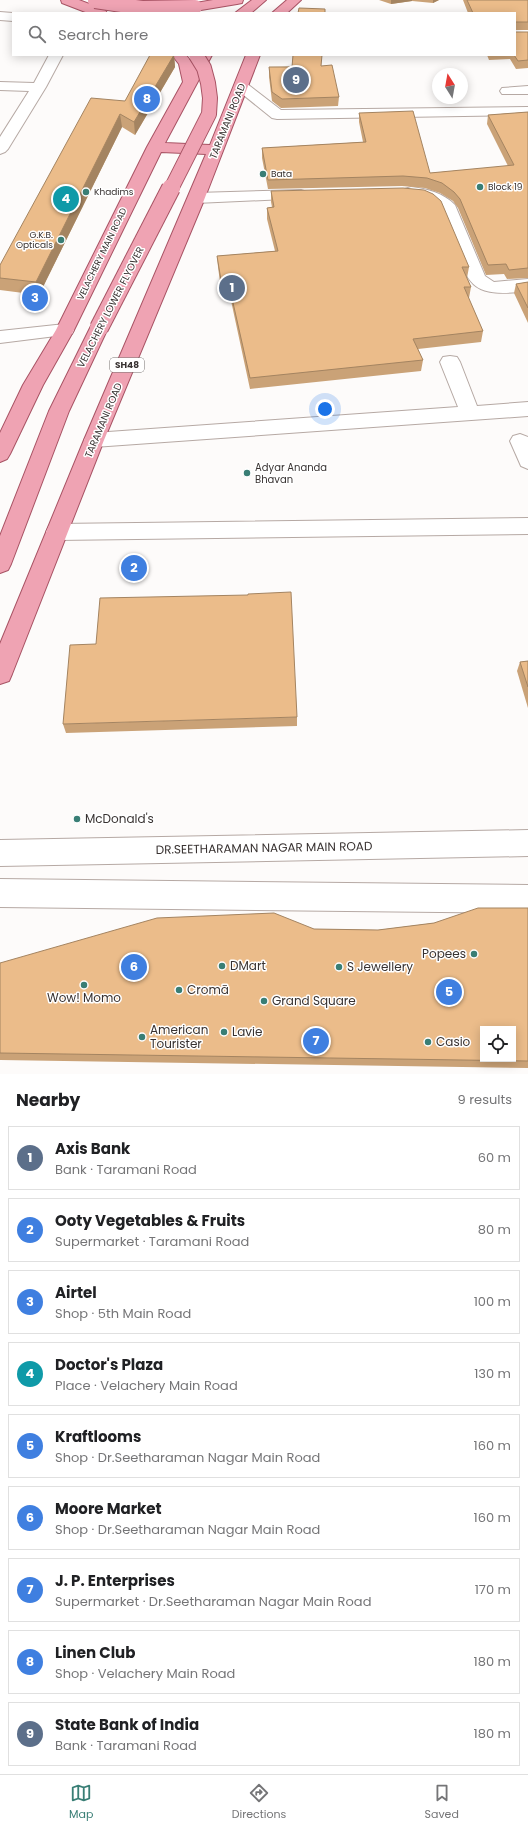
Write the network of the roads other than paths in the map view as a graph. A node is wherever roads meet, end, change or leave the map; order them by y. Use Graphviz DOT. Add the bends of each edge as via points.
graph roads {
  1 [pos="67,0"];
  2 [pos="91,0"];
  3 [pos="119,0"];
  4 [pos="260,0"];
  5 [pos="295,0"];
  6 [pos="150,1"];
  7 [pos="241,8"];
  8 [pos="97,12"];
  9 [pos="126,12"];
  10 [pos="140,12"];
  11 [pos="174,12"];
  12 [pos="280,12"];
  13 [pos="0,16"];
  14 [pos="12,17"];
  15 [pos="55,56"];
  16 [pos="180,56"];
  17 [pos="197,56"];
  18 [pos="204,56"];
  19 [pos="253,56"];
  20 [pos="189,81"];
  21 [pos="0,86"];
  22 [pos="241,86"];
  23 [pos="39,87"];
  24 [pos="528,90"];
  25 [pos="507,92"];
  26 [pos="528,111"];
  27 [pos="155,147"];
  28 [pos="0,149"];
  29 [pos="216,150"];
  30 [pos="394,192"];
  31 [pos="315,194"];
  32 [pos="196,198"];
  33 [pos="528,285"];
  34 [pos="65,330"];
  35 [pos="0,337"];
  36 [pos="450,362"];
  37 [pos="528,408"];
  38 [pos="470,413"];
  39 [pos="94,440"];
  40 [pos="520,441"];
  41 [pos="2,445"];
  42 [pos="528,461"];
  43 [pos="528,526"];
  44 [pos="57,532"];
  45 [pos="0,564"];
  46 [pos="0,674"];
  47 [pos="528,843"];
  48 [pos="0,854"];
  49 [pos="0,893"];
  50 [pos="528,899"];
  1 -- 8 [label="main road"];
  2 -- 7 [label="main road, bridge" via="158,9"];
  3 -- 10 [label="main road, bridge"];
  4 -- 7 [label="main road"];
  5 -- 12 [label="main road"];
  6 -- 9 [label="street"];
  6 -- 11 [label="main road"];
  13 -- 14 [label="street"];
  15 -- 23 [label="street"];
  16 -- 20 [label="main road" via="186,64"];
  17 -- 45 [label="main road, VELACHERY LOWER FLYOVER, bridge" via="204,70 211,97 209,114 79,367 59,411"];
  18 -- 20 [label="main road, VELACHERY MAIN ROAD"];
  19 -- 22 [label="main road, TARAMANI ROAD / SH48"];
  20 -- 27 [label="main road, VELACHERY MAIN ROAD"];
  21 -- 23 [label="street"];
  22 -- 26 [label="street" via="277,115"];
  22 -- 29 [label="main road, TARAMANI ROAD / SH48"];
  23 -- 28 [label="street"];
  24 -- 25 [label="street"];
  27 -- 29 [label="main road"];
  27 -- 34 [label="main road, VELACHERY MAIN ROAD"];
  29 -- 32 [label="main road, TARAMANI ROAD / SH48"];
  30 -- 33 [label="street" via="420,193 442,201 449,209 477,279 482,285 488,288"];
  31 -- 32 [label="street"];
  32 -- 39 [label="main road, TARAMANI ROAD / SH48"];
  34 -- 35 [label="street"];
  34 -- 41 [label="main road, VELACHERY MAIN ROAD"];
  36 -- 38 [label="street"];
  37 -- 38 [label="street"];
  38 -- 39 [label="street"];
  39 -- 44 [label="main road, TARAMANI ROAD / SH48"];
  40 -- 42 [label="street"];
  43 -- 44 [label="street"];
  44 -- 46 [label="main road, TARAMANI ROAD / SH48"];
  47 -- 48 [label="street, DR.SEETHARAMAN NAGAR MAIN ROAD"];
  49 -- 50 [label="street"];
}
